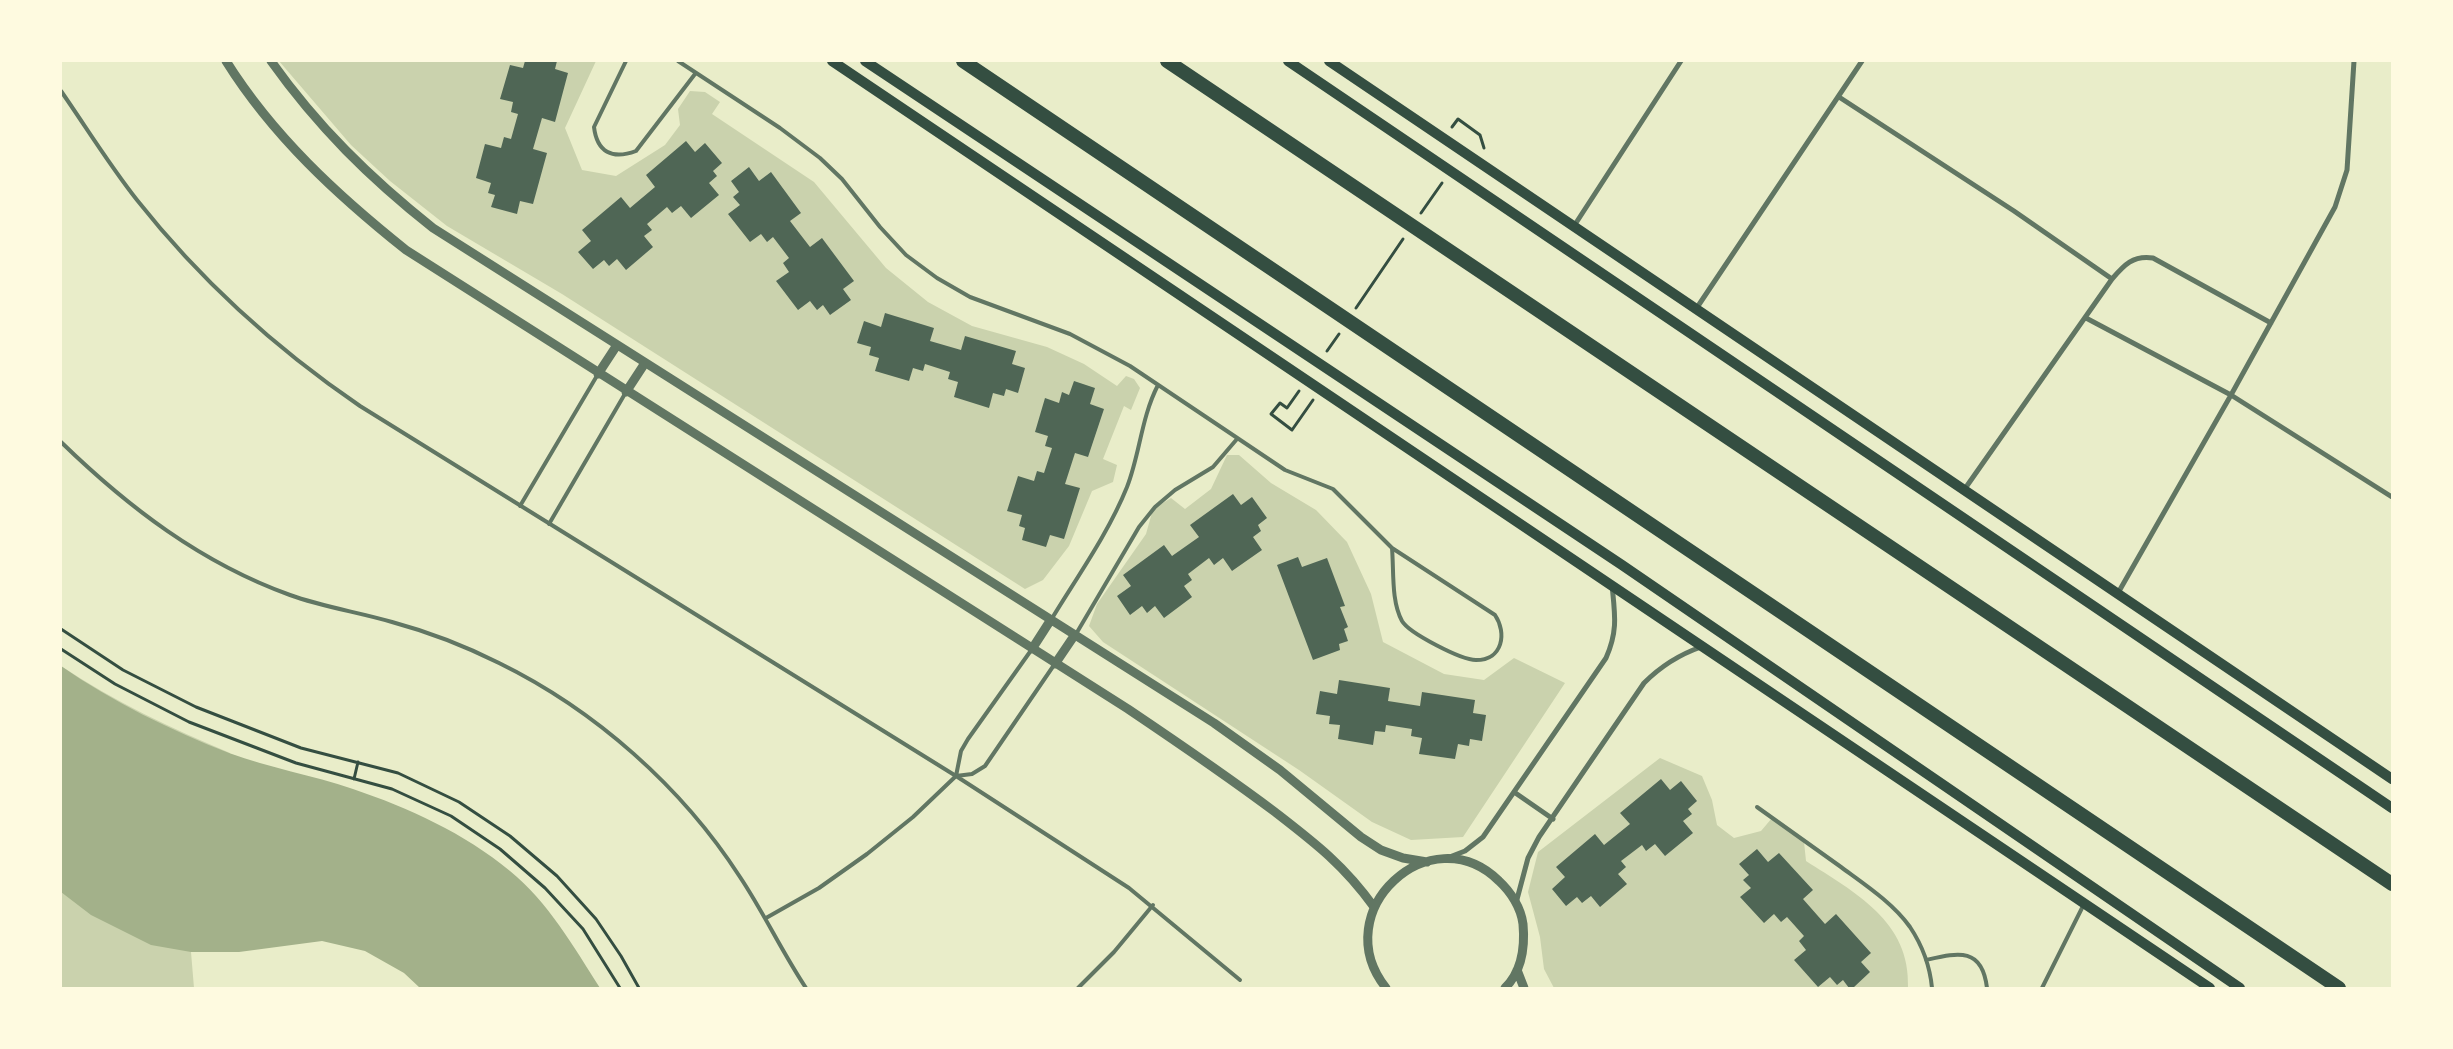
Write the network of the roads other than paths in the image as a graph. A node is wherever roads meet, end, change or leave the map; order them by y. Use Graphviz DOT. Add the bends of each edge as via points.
graph roads {
  1 [pos="226,61"];
  2 [pos="271,61"];
  3 [pos="626,61"];
  4 [pos="678,61"];
  5 [pos="832,61"];
  6 [pos="865,61"];
  7 [pos="963,61"];
  8 [pos="1167,61"];
  9 [pos="1288,61"];
  10 [pos="1329,61"];
  11 [pos="1681,61"];
  12 [pos="1862,61"];
  13 [pos="2354,61"];
  14 [pos="695,74"];
  15 [pos="61,91"];
  16 [pos="1839,97"];
  17 [pos="1574,226"];
  18 [pos="2112,279"];
  19 [pos="1696,309"];
  20 [pos="2086,318"];
  21 [pos="2271,323"];
  22 [pos="616,345"];
  23 [pos="644,363"];
  24 [pos="598,374"];
  25 [pos="1158,385"];
  26 [pos="626,392"];
  27 [pos="2231,395"];
  28 [pos="1237,439"];
  29 [pos="61,442"];
  30 [pos="1964,490"];
  31 [pos="2392,497"];
  32 [pos="520,506"];
  33 [pos="549,524"];
  34 [pos="1392,548"];
  35 [pos="1612,585"];
  36 [pos="2118,594"];
  37 [pos="1050,621"];
  38 [pos="1074,636"];
  39 [pos="1704,646"];
  40 [pos="1032,649"];
  41 [pos="1055,664"];
  42 [pos="956,776"];
  43 [pos="2392,779"];
  44 [pos="1514,792"];
  45 [pos="1757,806"];
  46 [pos="2392,808"];
  47 [pos="1553,818"];
  48 [pos="1444,859"];
  49 [pos="1427,862"];
  50 [pos="2392,884"];
  51 [pos="2085,902"];
  52 [pos="1516,903"];
  53 [pos="1153,906"];
  54 [pos="1374,908"];
  55 [pos="766,918"];
  56 [pos="1926,960"];
  57 [pos="1517,970"];
  58 [pos="1240,980"];
  59 [pos="806,988"];
  60 [pos="1078,988"];
  61 [pos="1386,988"];
  62 [pos="1505,988"];
  63 [pos="1524,988"];
  64 [pos="1932,988"];
  65 [pos="1987,988"];
  66 [pos="2042,988"];
  67 [pos="2210,988"];
  68 [pos="2240,988"];
  69 [pos="2339,988"];
  1 -- 24 [label="street" via="275,129 359,213 414,255"];
  2 -- 22 [label="street" via="326,131 395,198 433,228"];
  3 -- 14 [label="lane" via="594,127 595,138 612,154 624,156 636,151"];
  4 -- 14 [label="lane"];
  5 -- 35 [label="main road"];
  6 -- 68 [label="main road" via="1622,566"];
  7 -- 69 [label="highway"];
  8 -- 50 [label="highway"];
  9 -- 46 [label="main road"];
  10 -- 17 [label="main road"];
  11 -- 17 [label="street"];
  12 -- 16 [label="street"];
  13 -- 21 [label="street" via="2349,151 2342,189"];
  14 -- 25 [label="lane" via="820,158 842,179 906,255 937,278 970,297 1085,341"];
  15 -- 32 [label="lane" via="153,219 193,266 256,327 360,406"];
  16 -- 18 [label="street"];
  16 -- 19 [label="street"];
  17 -- 19 [label="main road"];
  18 -- 20 [label="street"];
  18 -- 21 [label="street" via="2131,260 2142,256 2153,258"];
  19 -- 30 [label="main road"];
  20 -- 27 [label="street"];
  20 -- 30 [label="street"];
  21 -- 27 [label="street"];
  22 -- 23 [label="street"];
  22 -- 24 [label="street"];
  23 -- 26 [label="street"];
  23 -- 37 [label="street"];
  24 -- 26 [label="street"];
  24 -- 32 [label="lane"];
  25 -- 28 [label="lane"];
  25 -- 37 [label="lane" via="1144,418 1135,462 1116,511"];
  26 -- 33 [label="lane"];
  26 -- 40 [label="street"];
  27 -- 31 [label="street"];
  27 -- 36 [label="street"];
  28 -- 34 [label="lane" via="1285,470 1332,489"];
  28 -- 38 [label="lane" via="1213,467 1175,490 1139,527"];
  29 -- 55 [label="lane" via="130,505 206,557 247,578 334,609 390,621 446,639 550,691 598,724 678,797 740,876"];
  30 -- 36 [label="main road"];
  32 -- 33 [label="lane"];
  33 -- 42 [label="lane"];
  34 -- 34 [label="lane" via="1495,615 1502,625 1503,638 1498,649 1488,657 1476,660 1411,632 1398,610"];
  35 -- 39 [label="main road"];
  35 -- 44 [label="street" via="1616,619 1614,640 1606,658"];
  36 -- 43 [label="main road"];
  37 -- 38 [label="street"];
  37 -- 40 [label="street"];
  38 -- 41 [label="street"];
  38 -- 49 [label="street" via="1214,723 1280,770 1381,850"];
  39 -- 47 [label="street" via="1682,653 1661,666 1644,683"];
  39 -- 51 [label="main road"];
  40 -- 41 [label="street"];
  40 -- 42 [label="lane" via="968,739 961,751"];
  41 -- 42 [label="lane" via="985,766 972,774"];
  41 -- 54 [label="street" via="1128,709 1261,802 1340,864"];
  42 -- 53 [label="lane"];
  42 -- 55 [label="lane" via="867,854"];
  44 -- 47 [label="street"];
  44 -- 48 [label="street" via="1483,837 1466,851"];
  45 -- 56 [label="lane" via="1867,886 1909,926"];
  47 -- 52 [label="street" via="1528,858"];
  48 -- 49 [label="street"];
  48 -- 52 [label="street" via="1479,866 1507,888"];
  49 -- 54 [label="street" via="1395,878"];
  51 -- 66 [label="lane"];
  51 -- 67 [label="main road"];
  52 -- 57 [label="street" via="1524,936"];
  53 -- 58 [label="lane"];
  53 -- 60 [label="lane"];
  54 -- 61 [label="street" via="1369,924 1369,949 1376,973"];
  55 -- 59 [label="lane"];
  56 -- 64 [label="lane"];
  56 -- 65 [label="lane" via="1960,953 1972,958 1981,966"];
  57 -- 62 [label="street"];
  57 -- 63 [label="street"];
}
